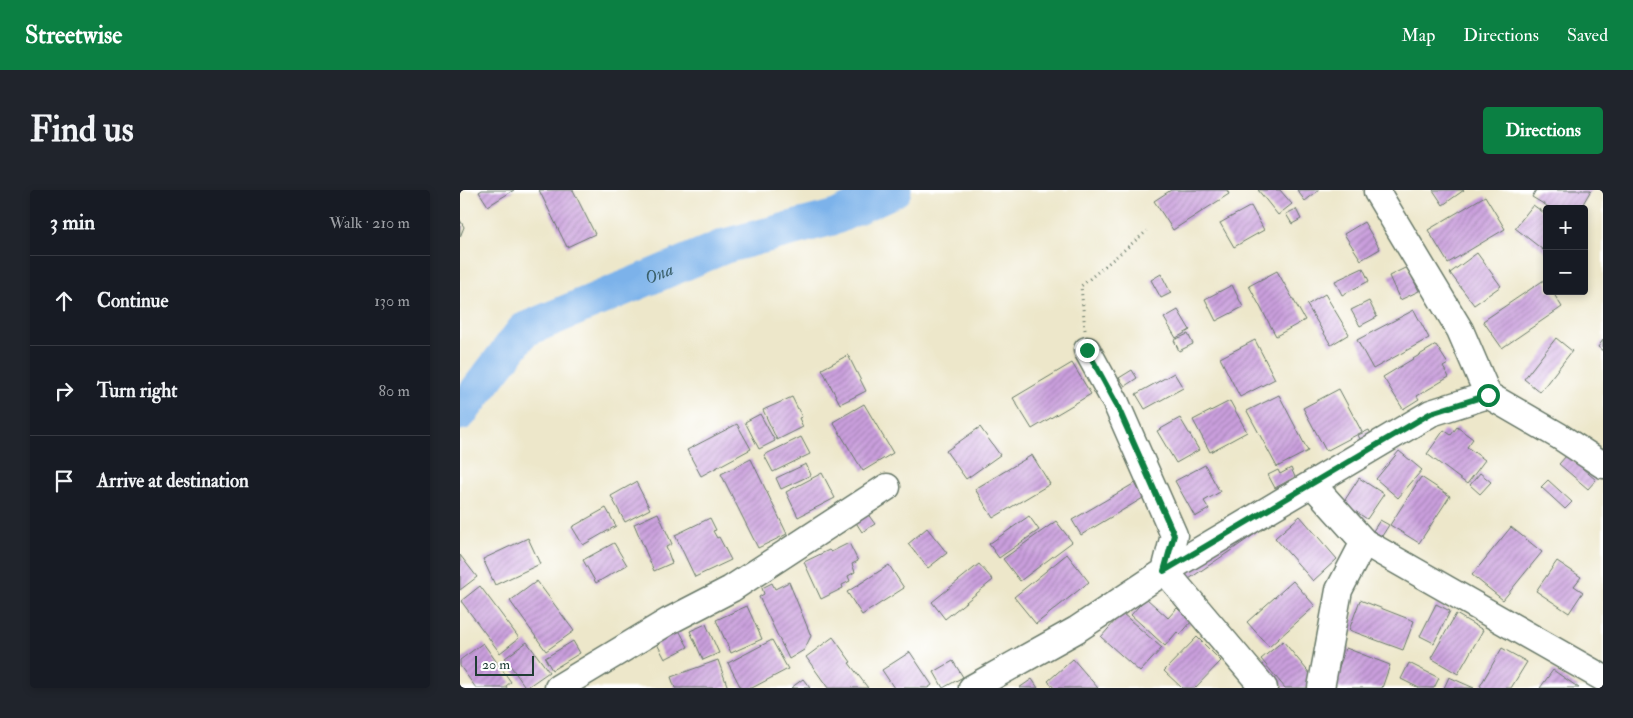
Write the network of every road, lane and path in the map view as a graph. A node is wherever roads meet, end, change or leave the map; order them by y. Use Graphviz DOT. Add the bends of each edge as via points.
graph roads {
  1 [pos="1377,191"];
  2 [pos="1147,230"];
  3 [pos="1087,350"];
  4 [pos="1488,395"];
  5 [pos="1603,465"];
  6 [pos="1312,484"];
  7 [pos="887,487"];
  8 [pos="1364,542"];
  9 [pos="1164,571"];
  10 [pos="1603,678"];
  11 [pos="558,688"];
  12 [pos="972,688"];
  13 [pos="1264,688"];
  14 [pos="1321,688"];
  1 -- 4 [label="street" via="1460,330"];
  2 -- 3 [label="path" via="1081,286"];
  3 -- 9 [label="street" via="1116,403 1174,535"];
  4 -- 5 [label="street"];
  4 -- 6 [label="street" via="1431,413"];
  6 -- 8 [label="street"];
  6 -- 9 [label="street"];
  7 -- 11 [label="street" via="731,588"];
  8 -- 10 [label="street"];
  8 -- 14 [label="street" via="1339,590"];
  9 -- 12 [label="street" via="1076,630"];
  9 -- 13 [label="street"];
}
